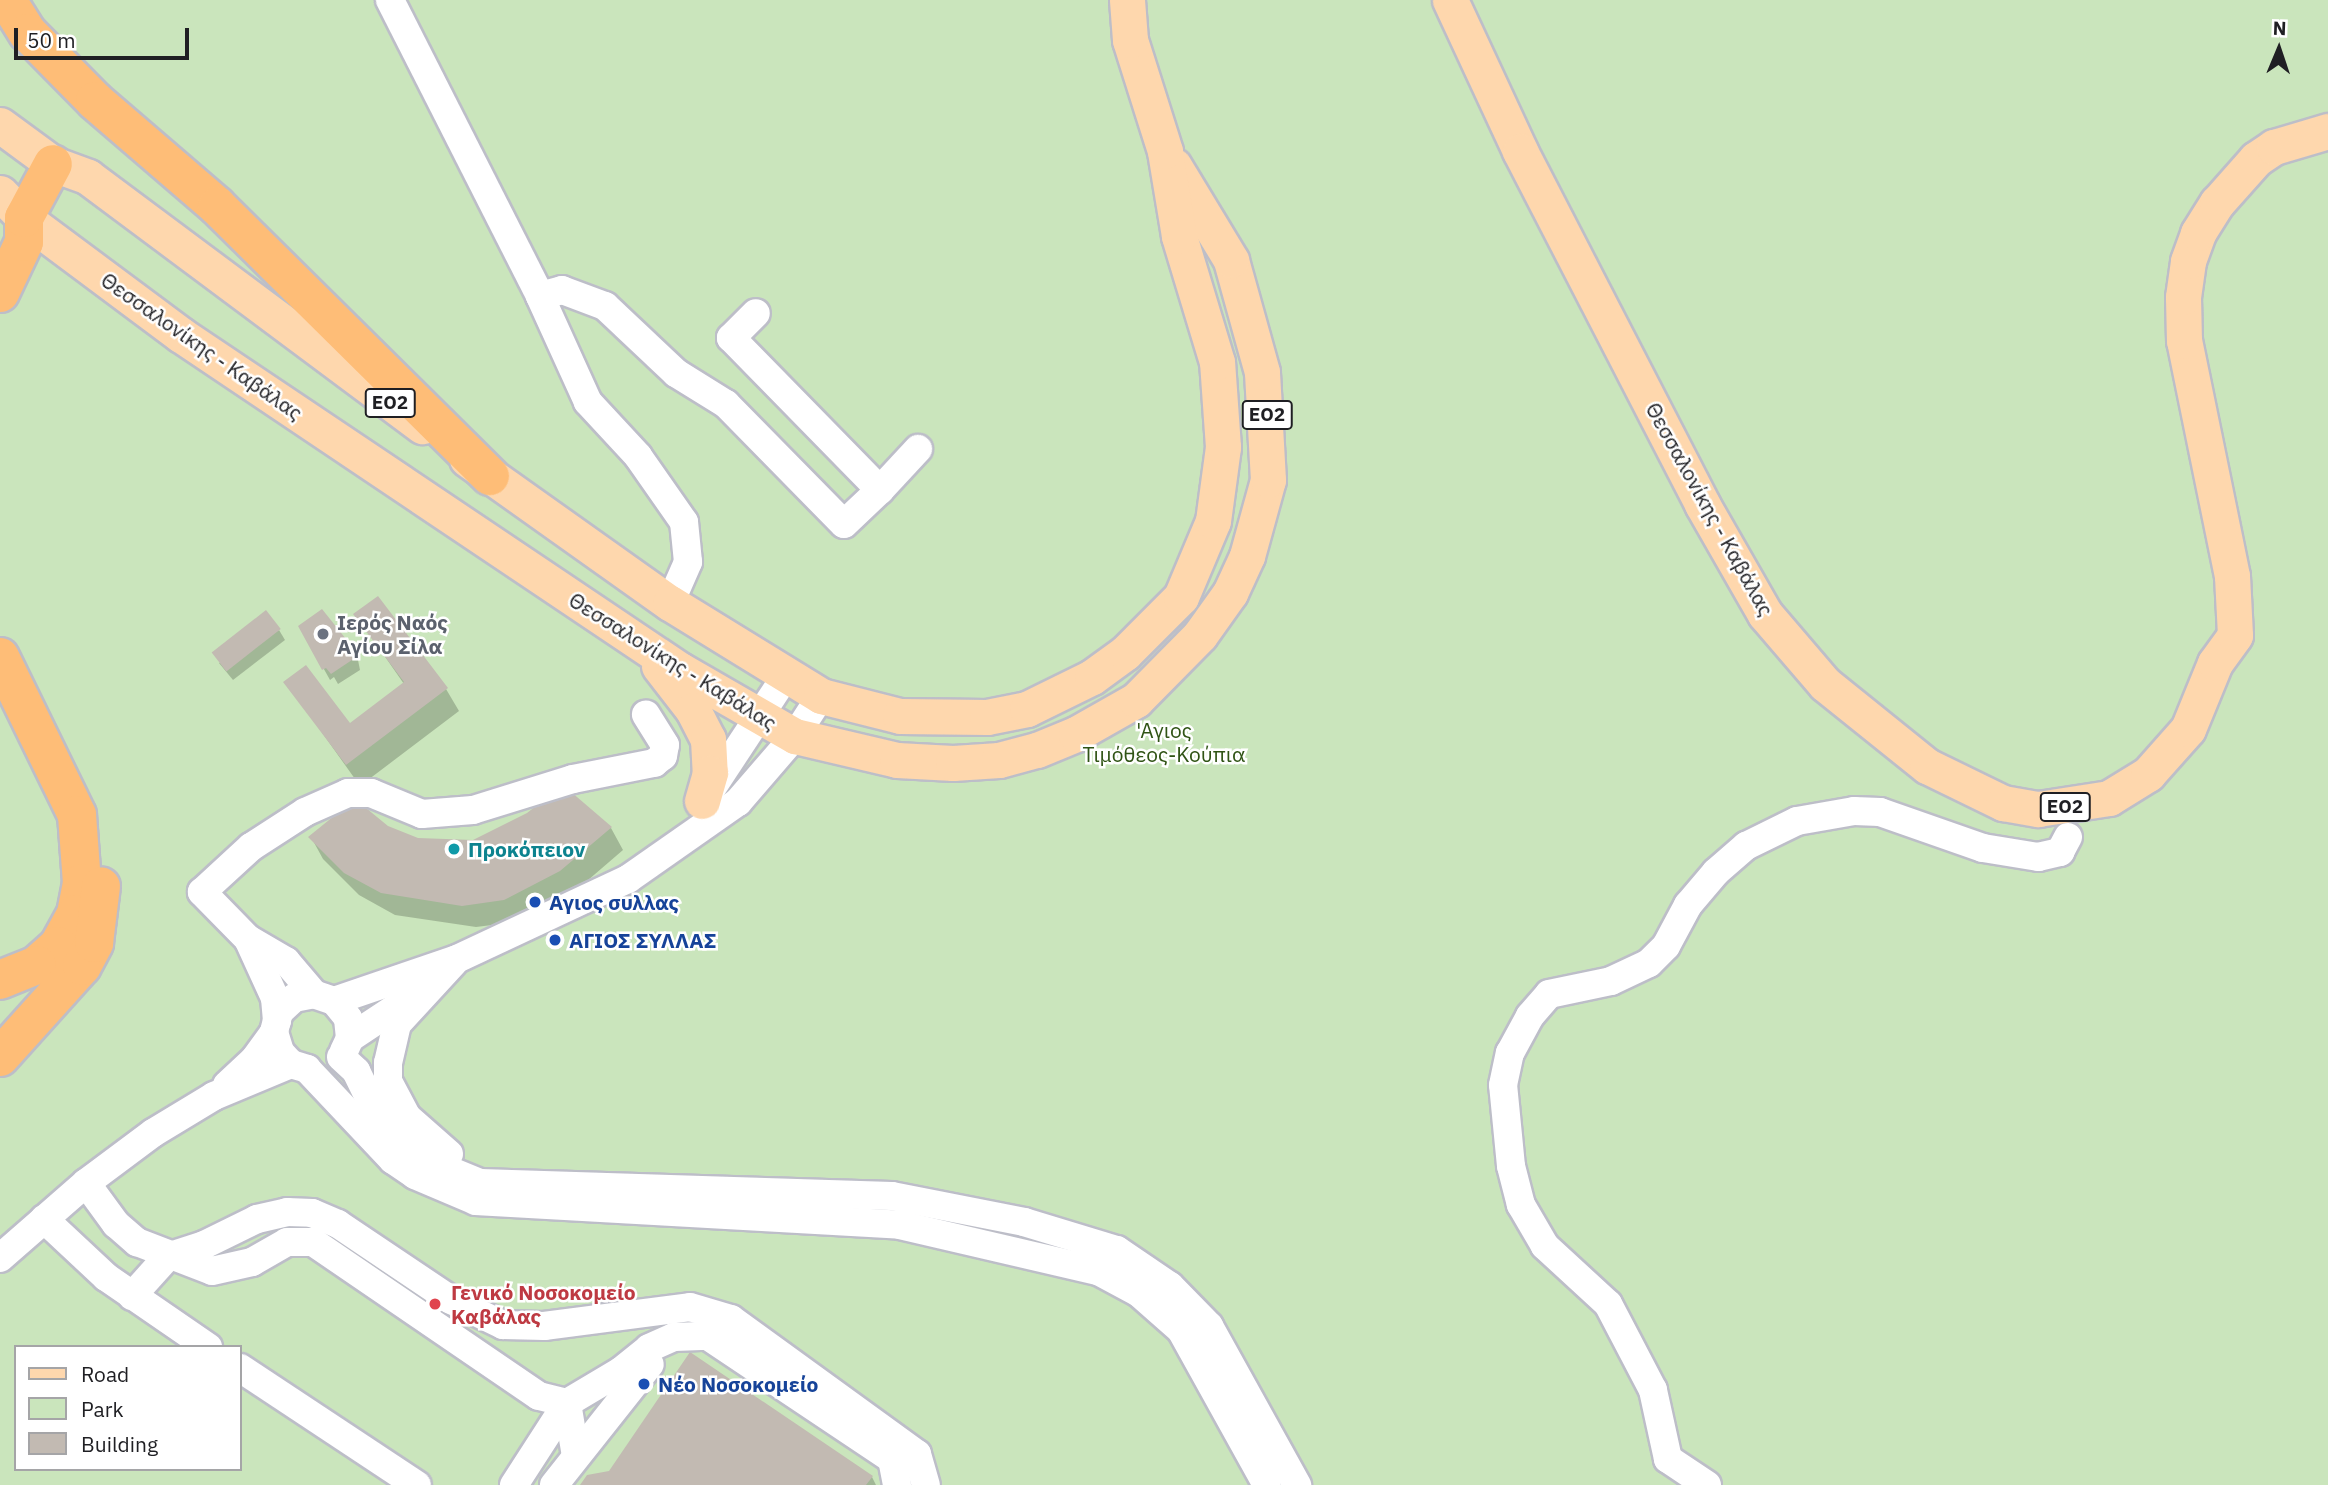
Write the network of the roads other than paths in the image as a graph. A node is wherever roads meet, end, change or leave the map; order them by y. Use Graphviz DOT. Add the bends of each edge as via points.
graph roads {
  1 [pos="7,0"];
  2 [pos="390,0"];
  3 [pos="1126,0"];
  4 [pos="1450,0"];
  5 [pos="0,125"];
  6 [pos="2328,131"];
  7 [pos="1165,151"];
  8 [pos="52,164"];
  9 [pos="12,206"];
  10 [pos="0,293"];
  11 [pos="540,296"];
  12 [pos="756,313"];
  13 [pos="918,449"];
  14 [pos="490,476"];
  15 [pos="880,490"];
  16 [pos="670,603"];
  17 [pos="638,643"];
  18 [pos="0,657"];
  19 [pos="785,677"];
  20 [pos="821,696"];
  21 [pos="646,715"];
  22 [pos="762,717"];
  23 [pos="795,736"];
  24 [pos="702,802"];
  25 [pos="77,815"];
  26 [pos="684,836"];
  27 [pos="2068,837"];
  28 [pos="248,939"];
  29 [pos="457,959"];
  30 [pos="0,980"];
  31 [pos="432,985"];
  32 [pos="324,997"];
  33 [pos="275,1027"];
  34 [pos="345,1047"];
  35 [pos="0,1057"];
  36 [pos="299,1066"];
  37 [pos="214,1096"];
  38 [pos="86,1183"];
  39 [pos="556,1186"];
  40 [pos="44,1219"];
  41 [pos="167,1257"];
  42 [pos="0,1258"];
  43 [pos="132,1296"];
  44 [pos="205,1345"];
  45 [pos="242,1369"];
  46 [pos="628,1375"];
  47 [pos="567,1403"];
  48 [pos="576,1456"];
  49 [pos="417,1485"];
  50 [pos="514,1485"];
  51 [pos="554,1485"];
  52 [pos="879,1485"];
  53 [pos="897,1485"];
  54 [pos="926,1485"];
  55 [pos="1267,1485"];
  56 [pos="1297,1485"];
  57 [pos="1707,1485"];
  1 -- 14 [label="highway" via="28,33 95,101 217,206"];
  2 -- 11 [label="street"];
  3 -- 7 [label="main road, Θεσσαλονίκης - Καβάλας / ΕΟ2" via="1130,40"];
  4 -- 6 [label="main road, Θεσσαλονίκης - Καβάλας / ΕΟ2" via="1520,150 1702,504 1765,614 1825,684 1927,766 2003,803 2038,809 2109,798 2164,761 2199,711 2216,663 2235,635 2232,576 2184,341 2188,261 2198,233 2217,203 2256,159 2274,147"];
  5 -- 8 [label="main road, Θεσσαλονίκης - Καβάλας / ΕΟ2"];
  7 -- 20 [label="main road, Θεσσαλονίκης - Καβάλας / ΕΟ2" via="1179,236 1207,315 1223,400 1223,447 1213,522 1181,597 1133,646 1092,677 1027,709 950,719 900,716"];
  7 -- 23 [label="main road, Θεσσαλονίκης - Καβάλας / ΕΟ2" via="1231,260 1262,372 1268,480 1260,521 1230,593 1200,635 1153,686 1107,717 1037,750 999,760 897,760"];
  8 -- 9 [label="highway"];
  8 -- 14 [label="main road, Θεσσαλονίκης - Καβάλας / ΕΟ2" via="88,177"];
  9 -- 10 [label="highway" via="24,242"];
  9 -- 17 [label="main road, Θεσσαλονίκης - Καβάλας / ΕΟ2" via="181,335"];
  11 -- 15 [label="street" via="562,290 605,306 676,373 726,404 844,524"];
  11 -- 16 [label="street" via="588,402 638,456 684,522 688,562"];
  12 -- 15 [label="street" via="731,338"];
  13 -- 15 [label="street"];
  14 -- 16 [label="main road, Θεσσαλονίκης - Καβάλας / ΕΟ2"];
  16 -- 19 [label="main road, Θεσσαλονίκης - Καβάλας / ΕΟ2"];
  17 -- 22 [label="main road, Θεσσαλονίκης - Καβάλας / ΕΟ2"];
  17 -- 24 [label="main road" via="693,710 708,739 710,773"];
  18 -- 25 [label="highway"];
  19 -- 20 [label="main road, Θεσσαλονίκης - Καβάλας / ΕΟ2"];
  19 -- 22 [label="street"];
  20 -- 23 [label="street"];
  21 -- 28 [label="street" via="665,746 663,756 654,763 573,779 473,810 422,814 371,793 348,793 304,812 251,847 202,892"];
  22 -- 23 [label="main road, Θεσσαλονίκης - Καβάλας / ΕΟ2"];
  22 -- 24 [label="street"];
  23 -- 26 [label="street" via="738,802"];
  24 -- 26 [label="street"];
  25 -- 30 [label="highway" via="82,883 76,914 51,953 37,965"];
  25 -- 35 [label="highway" via="89,824 99,860 101,891 94,943 82,966"];
  26 -- 29 [label="street" via="628,879"];
  27 -- 57 [label="street" via="2060,852 2038,857 1983,848 1880,812 1854,811 1797,821 1746,846 1716,872 1688,905 1666,946 1649,963 1612,981 1549,994 1530,1016 1510,1053 1503,1086 1511,1166 1521,1205 1545,1246 1608,1304 1653,1390 1668,1459"];
  28 -- 32 [label="street" via="286,961"];
  28 -- 33 [label="street" via="275,998"];
  29 -- 31 [label="street"];
  29 -- 32 [label="street"];
  31 -- 34 [label="street"];
  31 -- 39 [label="street" via="393,1034 388,1082 397,1101 419,1129 449,1154"];
  32 -- 33 [label="street" via="294,998 279,1012"];
  32 -- 34 [label="street" via="348,1018"];
  33 -- 36 [label="street" via="280,1052"];
  33 -- 37 [label="street" via="254,1060"];
  34 -- 36 [label="street" via="326,1067"];
  34 -- 39 [label="street" via="376,1112 405,1144 436,1165 480,1183"];
  36 -- 37 [label="street"];
  36 -- 55 [label="street" via="393,1160 415,1175 476,1201 900,1224 1098,1271 1145,1297 1181,1330"];
  37 -- 38 [label="street" via="153,1133"];
  38 -- 40 [label="street"];
  38 -- 41 [label="street" via="116,1224 137,1242"];
  39 -- 56 [label="street" via="892,1196 1024,1222 1117,1250 1170,1286 1209,1326"];
  40 -- 42 [label="street"];
  40 -- 43 [label="street" via="106,1278"];
  41 -- 43 [label="street"];
  41 -- 47 [label="street" via="212,1271 252,1262 287,1242 313,1242 539,1396"];
  41 -- 54 [label="street" via="257,1219 287,1212 312,1213 338,1224 451,1300 503,1325 544,1326 699,1309 731,1319 916,1454"];
  43 -- 44 [label="street"];
  45 -- 49 [label="street"];
  46 -- 47 [label="street"];
  46 -- 48 [label="street"];
  46 -- 52 [label="street" via="684,1348 707,1354 867,1460 878,1474"];
  46 -- 53 [label="street" via="649,1348 674,1337 708,1336 892,1459"];
  47 -- 48 [label="street"];
  47 -- 50 [label="street"];
  48 -- 51 [label="street"];
}
